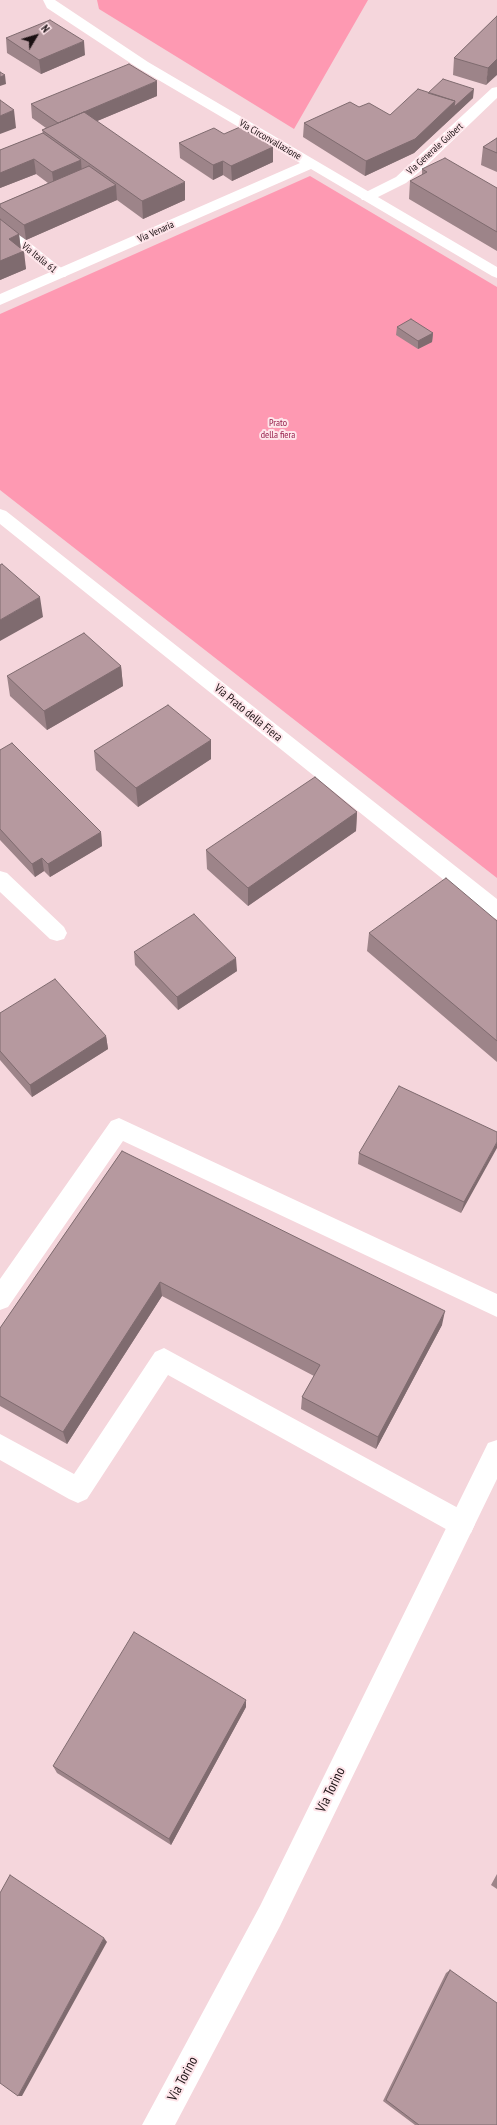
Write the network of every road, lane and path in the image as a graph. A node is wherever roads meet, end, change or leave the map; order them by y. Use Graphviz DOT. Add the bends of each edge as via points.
graph roads {
  1 [pos="49,0"];
  2 [pos="497,91"];
  3 [pos="311,164"];
  4 [pos="367,197"];
  5 [pos="0,226"];
  6 [pos="497,273"];
  7 [pos="60,274"];
  8 [pos="0,300"];
  9 [pos="0,515"];
  10 [pos="0,879"];
  11 [pos="497,911"];
  12 [pos="57,933"];
  13 [pos="0,1299"];
  14 [pos="497,1306"];
  15 [pos="0,1446"];
  16 [pos="497,1452"];
  17 [pos="462,1524"];
  18 [pos="158,2125"];
  1 -- 3 [label="street, Via Circonvallazione" via="52,5 143,65"];
  2 -- 4 [label="street, Via Generale Guibert" via="401,180"];
  3 -- 4 [label="street, Via Circonvallazione"];
  3 -- 7 [label="street, Via Venaria"];
  4 -- 6 [label="street, Via Circonvallazione"];
  5 -- 7 [label="street, Via Italia 61"];
  7 -- 8 [label="street, Via Venaria"];
  9 -- 11 [label="street, Via Prato della Fiera"];
  10 -- 12 [label="street"];
  13 -- 14 [label="street" via="119,1128"];
  15 -- 17 [label="street" via="78,1490 164,1360"];
  16 -- 17 [label="street, Via Torino"];
  17 -- 18 [label="street, Via Torino" via="270,1916"];
}
